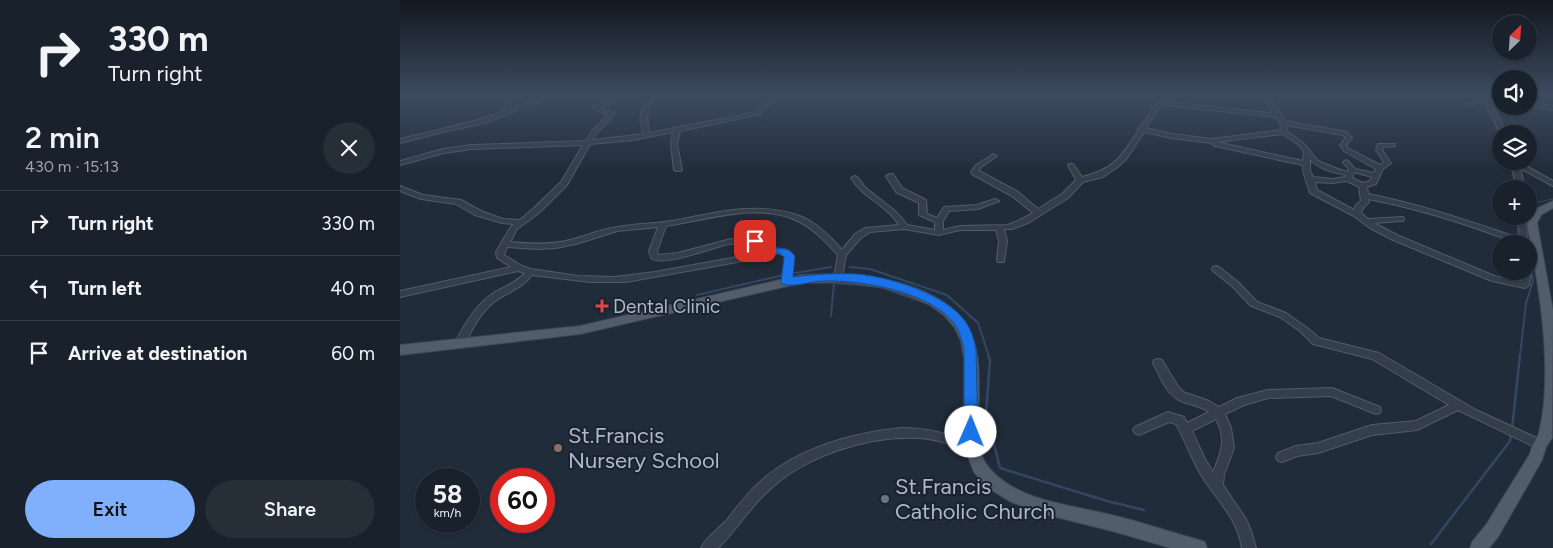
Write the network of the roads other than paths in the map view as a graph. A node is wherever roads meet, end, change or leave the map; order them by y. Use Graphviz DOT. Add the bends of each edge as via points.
graph roads {
  1 [pos="484,122"];
  2 [pos="604,122"];
  3 [pos="643,122"];
  4 [pos="715,122"];
  5 [pos="1147,122"];
  6 [pos="1283,123"];
  7 [pos="677,129"];
  8 [pos="1141,129"];
  9 [pos="1284,132"];
  10 [pos="648,135"];
  11 [pos="400,141"];
  12 [pos="1208,141"];
  13 [pos="588,142"];
  14 [pos="1393,145"];
  15 [pos="1307,153"];
  16 [pos="994,156"];
  17 [pos="1346,162"];
  18 [pos="400,163"];
  19 [pos="1307,164"];
  20 [pos="1071,165"];
  21 [pos="678,170"];
  22 [pos="1532,170"];
  23 [pos="1378,172"];
  24 [pos="1350,174"];
  25 [pos="890,176"];
  26 [pos="855,178"];
  27 [pos="1310,179"];
  28 [pos="1080,180"];
  29 [pos="1551,181"];
  30 [pos="1363,186"];
  31 [pos="400,188"];
  32 [pos="1365,196"];
  33 [pos="995,201"];
  34 [pos="1553,204"];
  35 [pos="1537,208"];
  36 [pos="1038,213"];
  37 [pos="1357,214"];
  38 [pos="1400,219"];
  39 [pos="939,221"];
  40 [pos="1366,221"];
  41 [pos="520,222"];
  42 [pos="663,224"];
  43 [pos="1532,225"];
  44 [pos="904,227"];
  45 [pos="1000,228"];
  46 [pos="939,233"];
  47 [pos="1501,235"];
  48 [pos="504,244"];
  49 [pos="770,251"];
  50 [pos="842,255"];
  51 [pos="1001,260"];
  52 [pos="519,268"];
  53 [pos="1216,269"];
  54 [pos="530,272"];
  55 [pos="838,277"];
  56 [pos="1492,278"];
  57 [pos="1500,280"];
  58 [pos="1526,280"];
  59 [pos="786,282"];
  60 [pos="400,294"];
  61 [pos="1551,335"];
  62 [pos="460,344"];
  63 [pos="400,350"];
  64 [pos="1158,363"];
  65 [pos="1458,405"];
  66 [pos="1376,410"];
  67 [pos="1217,412"];
  68 [pos="1185,429"];
  69 [pos="1139,430"];
  70 [pos="1539,444"];
  71 [pos="970,446"];
  72 [pos="1282,457"];
  73 [pos="1217,486"];
  74 [pos="708,548"];
  75 [pos="1199,548"];
  76 [pos="1249,548"];
  77 [pos="1478,548"];
  1 -- 11 [label="street"];
  2 -- 13 [label="street"];
  3 -- 10 [label="street"];
  4 -- 7 [label="street"];
  5 -- 8 [label="street"];
  6 -- 9 [label="street"];
  6 -- 23 [label="street" via="1345,134 1349,138 1343,144 1346,150"];
  7 -- 10 [label="street"];
  7 -- 21 [label="street" via="674,144"];
  8 -- 12 [label="street"];
  8 -- 28 [label="street" via="1125,157 1116,165 1100,175"];
  9 -- 12 [label="street"];
  9 -- 15 [label="street" via="1301,144"];
  10 -- 13 [label="street"];
  12 -- 19 [label="street"];
  13 -- 18 [label="street" via="471,147"];
  13 -- 41 [label="street" via="564,183"];
  14 -- 23 [label="street" via="1380,145 1379,150 1389,161"];
  15 -- 19 [label="street"];
  15 -- 24 [label="street" via="1316,162"];
  16 -- 36 [label="street" via="978,166 975,172 1015,194"];
  17 -- 24 [label="street"];
  19 -- 27 [label="street" via="1306,172"];
  20 -- 28 [label="street"];
  22 -- 29 [label="street"];
  23 -- 24 [label="street"];
  23 -- 30 [label="street" via="1373,182"];
  24 -- 27 [label="street" via="1332,181"];
  24 -- 30 [label="street"];
  25 -- 39 [label="street" via="899,190 923,202 925,217"];
  26 -- 44 [label="street" via="860,188 897,215"];
  27 -- 37 [label="street" via="1314,191"];
  28 -- 36 [label="street" via="1065,196"];
  30 -- 32 [label="street"];
  31 -- 41 [label="street" via="421,197 458,202 502,221"];
  32 -- 37 [label="street"];
  32 -- 47 [label="street" via="1460,220"];
  33 -- 39 [label="street" via="978,207 947,209"];
  34 -- 35 [label="main road"];
  36 -- 45 [label="street" via="1017,225"];
  37 -- 40 [label="street"];
  38 -- 40 [label="street"];
  39 -- 46 [label="street"];
  40 -- 56 [label="street" via="1403,242"];
  41 -- 48 [label="street"];
  42 -- 48 [label="street" via="616,230 547,246"];
  42 -- 49 [label="street" via="653,251 656,258 678,256 731,241 770,244"];
  42 -- 50 [label="street" via="734,212 770,212 794,217 817,229"];
  43 -- 61 [label="main road"];
  44 -- 46 [label="street"];
  44 -- 50 [label="street" via="868,230 858,236"];
  45 -- 46 [label="street" via="966,228"];
  45 -- 51 [label="street" via="1003,241"];
  48 -- 52 [label="street" via="500,256"];
  49 -- 54 [label="street" via="749,258 628,279 575,278"];
  49 -- 59 [label="street" via="783,251 790,256"];
  50 -- 55 [label="street"];
  52 -- 54 [label="street"];
  52 -- 60 [label="street"];
  53 -- 65 [label="street" via="1254,304 1283,315 1314,340 1375,356"];
  54 -- 62 [label="street" via="518,286 498,295 483,307"];
  55 -- 59 [label="main road"];
  55 -- 71 [label="main road" via="886,283 924,296 945,308 961,324 967,336 972,366"];
  57 -- 58 [label="street" via="1525,285"];
  59 -- 62 [label="main road" via="580,330"];
  61 -- 70 [label="main road" via="1551,403 1545,438"];
  62 -- 63 [label="main road"];
  64 -- 67 [label="street" via="1177,394 1206,404"];
  65 -- 70 [label="street"];
  65 -- 72 [label="street" via="1417,425 1372,430"];
  66 -- 67 [label="street" via="1327,392 1268,394"];
  67 -- 68 [label="street"];
  67 -- 73 [label="street" via="1226,428 1228,449 1216,480"];
  68 -- 69 [label="street" via="1180,420 1173,417"];
  68 -- 73 [label="street" via="1203,470"];
  70 -- 77 [label="main road" via="1537,455 1492,531"];
  71 -- 74 [label="street" via="928,434 904,433 864,438 823,451 774,477"];
  71 -- 75 [label="main road" via="978,466 990,481 1011,494"];
  73 -- 76 [label="street" via="1247,532"];
}
